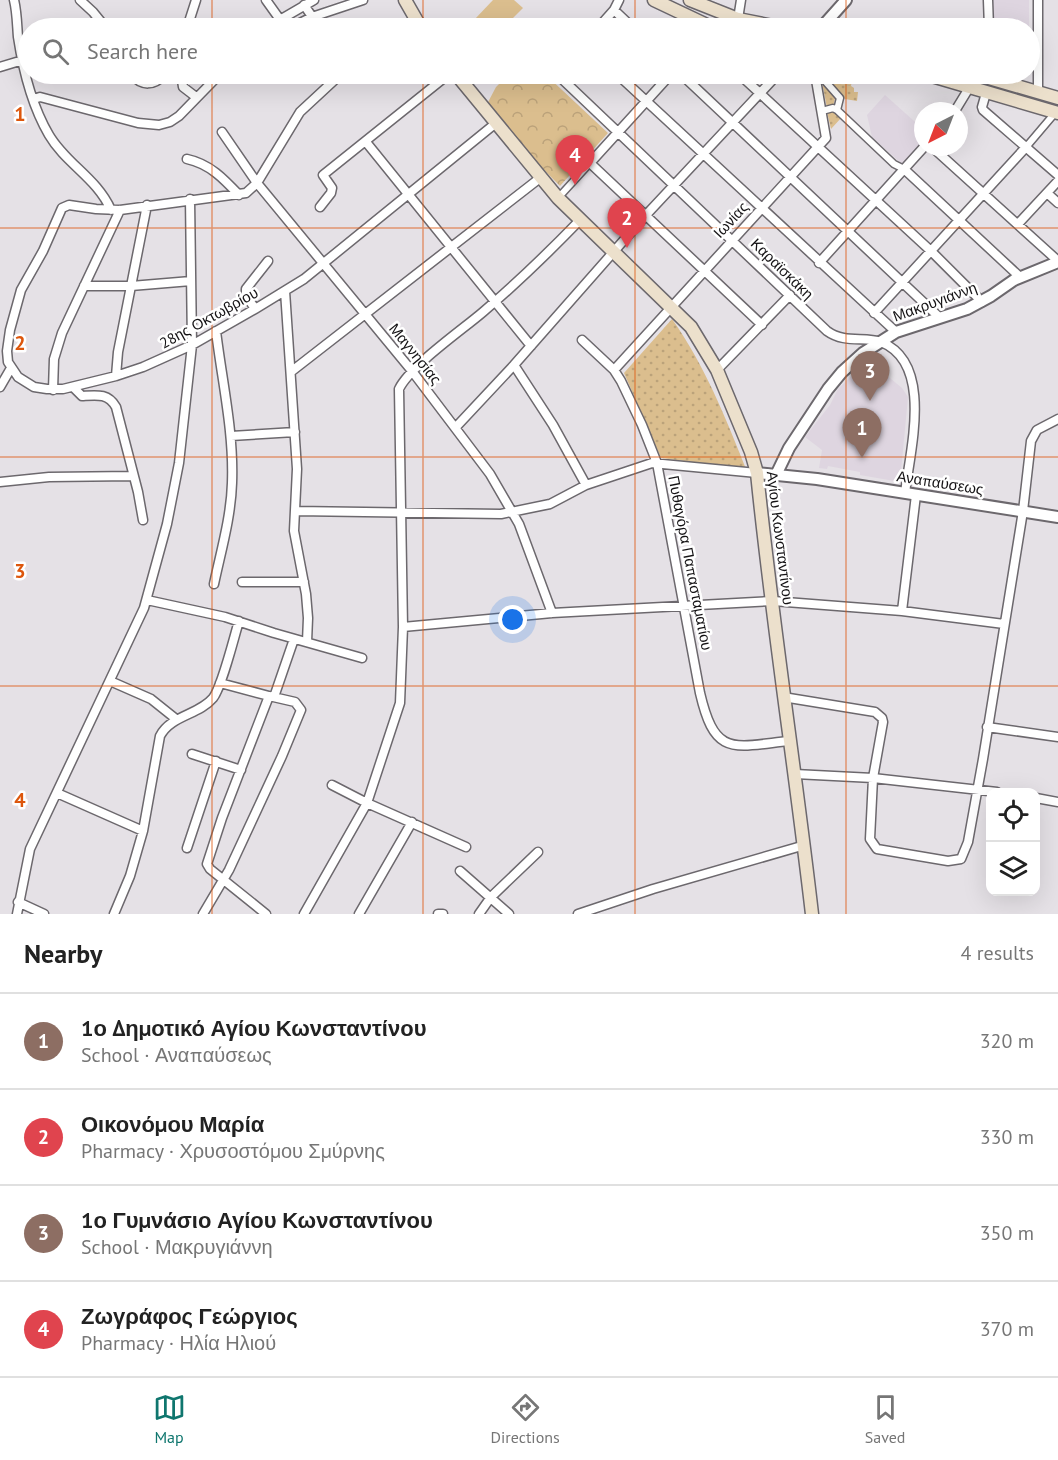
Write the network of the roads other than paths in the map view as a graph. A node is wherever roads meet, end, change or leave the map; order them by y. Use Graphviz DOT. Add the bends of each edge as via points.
graph roads {
  1 [pos="14,0"];
  2 [pos="80,0"];
  3 [pos="196,0"];
  4 [pos="266,0"];
  5 [pos="314,0"];
  6 [pos="363,0"];
  7 [pos="405,0"];
  8 [pos="619,0"];
  9 [pos="654,0"];
  10 [pos="690,0"];
  11 [pos="741,0"];
  12 [pos="846,0"];
  13 [pos="988,0"];
  14 [pos="1038,0"];
  15 [pos="304,5"];
  16 [pos="614,10"];
  17 [pos="312,17"];
  18 [pos="98,18"];
  19 [pos="190,18"];
  20 [pos="278,18"];
  21 [pos="281,18"];
  22 [pos="415,18"];
  23 [pos="607,18"];
  24 [pos="622,18"];
  25 [pos="691,18"];
  26 [pos="735,18"];
  27 [pos="738,18"];
  28 [pos="830,18"];
  29 [pos="989,18"];
  30 [pos="1038,18"];
  31 [pos="18,27"];
  32 [pos="18,62"];
  33 [pos="0,67"];
  34 [pos="30,84"];
  35 [pos="182,84"];
  36 [pos="210,84"];
  37 [pos="330,84"];
  38 [pos="437,84"];
  39 [pos="464,84"];
  40 [pos="567,84"];
  41 [pos="628,84"];
  42 [pos="662,84"];
  43 [pos="692,84"];
  44 [pos="750,84"];
  45 [pos="767,84"];
  46 [pos="817,84"];
  47 [pos="828,84"];
  48 [pos="956,84"];
  49 [pos="1014,84"];
  50 [pos="1038,84"];
  51 [pos="969,88"];
  52 [pos="759,92"];
  53 [pos="1038,92"];
  54 [pos="986,93"];
  55 [pos="196,97"];
  56 [pos="1058,98"];
  57 [pos="34,99"];
  58 [pos="647,101"];
  59 [pos="960,102"];
  60 [pos="837,110"];
  61 [pos="822,111"];
  62 [pos="1057,113"];
  63 [pos="732,121"];
  64 [pos="496,123"];
  65 [pos="619,131"];
  66 [pos="222,132"];
  67 [pos="366,142"];
  68 [pos="1027,146"];
  69 [pos="817,147"];
  70 [pos="703,153"];
  71 [pos="916,156"];
  72 [pos="942,156"];
  73 [pos="187,159"];
  74 [pos="590,163"];
  75 [pos="904,169"];
  76 [pos="1058,175"];
  77 [pos="790,177"];
  78 [pos="540,178"];
  79 [pos="1058,181"];
  80 [pos="258,183"];
  81 [pos="675,184"];
  82 [pos="1047,193"];
  83 [pos="408,194"];
  84 [pos="984,194"];
  85 [pos="240,195"];
  86 [pos="558,198"];
  87 [pos="190,199"];
  88 [pos="875,200"];
  89 [pos="1058,203"];
  90 [pos="147,205"];
  91 [pos="320,207"];
  92 [pos="762,209"];
  93 [pos="115,210"];
  94 [pos="646,215"];
  95 [pos="580,220"];
  96 [pos="960,221"];
  97 [pos="1018,224"];
  98 [pos="848,231"];
  99 [pos="733,240"];
  100 [pos="452,247"];
  101 [pos="614,251"];
  102 [pos="932,252"];
  103 [pos="268,261"];
  104 [pos="1058,262"];
  105 [pos="324,263"];
  106 [pos="819,263"];
  107 [pos="705,271"];
  108 [pos="1020,277"];
  109 [pos="191,281"];
  110 [pos="903,282"];
  111 [pos="84,286"];
  112 [pos="131,286"];
  113 [pos="285,291"];
  114 [pos="790,295"];
  115 [pos="494,302"];
  116 [pos="982,302"];
  117 [pos="672,307"];
  118 [pos="255,309"];
  119 [pos="874,313"];
  120 [pos="366,315"];
  121 [pos="939,317"];
  122 [pos="762,325"];
  123 [pos="216,331"];
  124 [pos="896,332"];
  125 [pos="582,340"];
  126 [pos="879,341"];
  127 [pos="0,343"];
  128 [pos="192,345"];
  129 [pos="531,346"];
  130 [pos="8,351"];
  131 [pos="514,365"];
  132 [pos="11,368"];
  133 [pos="614,370"];
  134 [pos="717,370"];
  135 [pos="291,371"];
  136 [pos="412,371"];
  137 [pos="116,376"];
  138 [pos="0,387"];
  139 [pos="73,387"];
  140 [pos="53,390"];
  141 [pos="1058,419"];
  142 [pos="456,428"];
  143 [pos="295,432"];
  144 [pos="231,436"];
  145 [pos="657,463"];
  146 [pos="756,470"];
  147 [pos="777,472"];
  148 [pos="134,476"];
  149 [pos="0,482"];
  150 [pos="586,485"];
  151 [pos="905,493"];
  152 [pos="916,495"];
  153 [pos="296,511"];
  154 [pos="1023,511"];
  155 [pos="513,512"];
  156 [pos="400,513"];
  157 [pos="1058,517"];
  158 [pos="143,520"];
  159 [pos="242,582"];
  160 [pos="304,582"];
  161 [pos="214,584"];
  162 [pos="147,600"];
  163 [pos="773,601"];
  164 [pos="683,606"];
  165 [pos="902,611"];
  166 [pos="552,613"];
  167 [pos="239,621"];
  168 [pos="1004,624"];
  169 [pos="403,627"];
  170 [pos="294,639"];
  171 [pos="307,642"];
  172 [pos="362,658"];
  173 [pos="110,681"];
  174 [pos="220,683"];
  175 [pos="272,696"];
  176 [pos="783,697"];
  177 [pos="176,719"];
  178 [pos="987,727"];
  179 [pos="1058,737"];
  180 [pos="789,741"];
  181 [pos="192,754"];
  182 [pos="216,762"];
  183 [pos="241,770"];
  184 [pos="795,774"];
  185 [pos="873,778"];
  186 [pos="332,785"];
  187 [pos="978,789"];
  188 [pos="986,790"];
  189 [pos="57,793"];
  190 [pos="1040,799"];
  191 [pos="1058,802"];
  192 [pos="368,803"];
  193 [pos="412,822"];
  194 [pos="143,831"];
  195 [pos="805,845"];
  196 [pos="466,847"];
  197 [pos="187,848"];
  198 [pos="538,852"];
  199 [pos="460,871"];
  200 [pos="224,879"];
  201 [pos="491,897"];
  202 [pos="18,902"];
  203 [pos="16,914"];
  204 [pos="44,914"];
  205 [pos="114,914"];
  206 [pos="204,914"];
  207 [pos="266,914"];
  208 [pos="304,914"];
  209 [pos="359,914"];
  210 [pos="438,914"];
  211 [pos="443,914"];
  212 [pos="479,914"];
  213 [pos="509,914"];
  214 [pos="578,914"];
  215 [pos="812,914"];
  1 -- 31 [label="street"];
  2 -- 18 [label="street"];
  3 -- 19 [label="street"];
  4 -- 20 [label="street"];
  5 -- 15 [label="street"];
  6 -- 17 [label="street"];
  7 -- 22 [label="main road"];
  8 -- 16 [label="street"];
  9 -- 25 [label="main road"];
  10 -- 26 [label="main road"];
  11 -- 27 [label="street"];
  12 -- 28 [label="street"];
  13 -- 29 [label="street"];
  14 -- 30 [label="street"];
  15 -- 17 [label="street"];
  15 -- 21 [label="street"];
  16 -- 23 [label="street"];
  16 -- 24 [label="street"];
  32 -- 33 [label="street"];
  34 -- 57 [label="street"];
  35 -- 55 [label="street"];
  36 -- 55 [label="street"];
  37 -- 80 [label="street" via="300,112"];
  38 -- 67 [label="street"];
  39 -- 64 [label="main road, Αγίου Κωνσταντίνου"];
  40 -- 65 [label="street, Καραϊσκάκη"];
  41 -- 58 [label="street"];
  42 -- 58 [label="street"];
  43 -- 63 [label="street"];
  44 -- 52 [label="street"];
  45 -- 52 [label="street"];
  46 -- 61 [label="street, Ιωνίας"];
  47 -- 60 [label="street" via="840,98"];
  48 -- 51 [label="main road"];
  49 -- 53 [label="main road"];
  50 -- 53 [label="street"];
  51 -- 54 [label="main road"];
  51 -- 59 [label="street"];
  52 -- 63 [label="street"];
  52 -- 69 [label="street"];
  53 -- 56 [label="main road"];
  54 -- 62 [label="main road"];
  54 -- 68 [label="street" via="982,109"];
  55 -- 57 [label="street" via="177,118 153,125 40,97"];
  57 -- 93 [label="street" via="50,136"];
  58 -- 65 [label="street"];
  58 -- 70 [label="street"];
  60 -- 61 [label="street"];
  60 -- 75 [label="street"];
  61 -- 69 [label="street, Ιωνίας" via="827,136"];
  62 -- 68 [label="street"];
  63 -- 70 [label="street"];
  63 -- 77 [label="street"];
  64 -- 78 [label="main road, Αγίου Κωνσταντίνου"];
  64 -- 83 [label="street, 28ης Οκτωβρίου"];
  65 -- 74 [label="street"];
  65 -- 81 [label="street, Καραϊσκάκη"];
  66 -- 80 [label="street, Μαγνησίας"];
  67 -- 83 [label="street"];
  67 -- 91 [label="street" via="323,176 332,188"];
  68 -- 76 [label="street"];
  68 -- 84 [label="street"];
  69 -- 77 [label="street, Ιωνίας"];
  69 -- 88 [label="street"];
  70 -- 81 [label="street"];
  70 -- 92 [label="street"];
  71 -- 75 [label="street"];
  72 -- 84 [label="street"];
  73 -- 85 [label="street" via="213,170"];
  74 -- 86 [label="street"];
  74 -- 94 [label="street"];
  75 -- 88 [label="street"];
  75 -- 96 [label="street"];
  77 -- 92 [label="street, Ιωνίας"];
  77 -- 98 [label="street"];
  78 -- 86 [label="main road, Αγίου Κωνσταντίνου"];
  78 -- 100 [label="street"];
  79 -- 82 [label="street"];
  80 -- 85 [label="street"];
  80 -- 105 [label="street, Μαγνησίας"];
  81 -- 94 [label="street"];
  81 -- 99 [label="street, Καραϊσκάκη"];
  82 -- 89 [label="street"];
  82 -- 97 [label="street"];
  83 -- 100 [label="street"];
  83 -- 105 [label="street, 28ης Οκτωβρίου"];
  84 -- 96 [label="street"];
  84 -- 97 [label="street"];
  85 -- 87 [label="street"];
  86 -- 95 [label="main road, Αγίου Κωνσταντίνου"];
  87 -- 90 [label="street"];
  87 -- 109 [label="street"];
  88 -- 98 [label="street"];
  88 -- 102 [label="street"];
  90 -- 93 [label="street"];
  90 -- 112 [label="street"];
  92 -- 99 [label="street, Ιωνίας"];
  92 -- 106 [label="street"];
  93 -- 111 [label="street"];
  93 -- 130 [label="street" via="65,206 19,297"];
  94 -- 101 [label="street"];
  94 -- 107 [label="street"];
  95 -- 101 [label="main road, Αγίου Κωνσταντίνου"];
  95 -- 115 [label="street"];
  96 -- 102 [label="street"];
  96 -- 108 [label="street"];
  97 -- 104 [label="street"];
  98 -- 106 [label="street"];
  98 -- 110 [label="street"];
  99 -- 107 [label="street, Ιωνίας"];
  99 -- 114 [label="street, Καραϊσκάκη"];
  100 -- 115 [label="street"];
  100 -- 120 [label="street"];
  101 -- 117 [label="main road, Αγίου Κωνσταντίνου"];
  101 -- 129 [label="street"];
  102 -- 110 [label="street"];
  102 -- 116 [label="street"];
  103 -- 118 [label="street" via="246,289"];
  104 -- 108 [label="street, Μακρυγιάννη"];
  105 -- 113 [label="street, 28ης Οκτωβρίου"];
  105 -- 120 [label="street, Μαγνησίας"];
  106 -- 119 [label="street"];
  107 -- 117 [label="street, Ιωνίας"];
  107 -- 122 [label="street"];
  108 -- 116 [label="street, Μακρυγιάννη"];
  109 -- 112 [label="street"];
  109 -- 128 [label="street"];
  110 -- 119 [label="street"];
  110 -- 121 [label="street"];
  111 -- 112 [label="street"];
  111 -- 140 [label="street" via="55,352"];
  112 -- 137 [label="street"];
  113 -- 118 [label="street, 28ης Οκτωβρίου"];
  113 -- 135 [label="street"];
  114 -- 122 [label="street"];
  114 -- 126 [label="street, Καραϊσκάκη" via="833,335"];
  115 -- 129 [label="street"];
  115 -- 136 [label="street"];
  116 -- 121 [label="street, Μακρυγιάννη"];
  117 -- 133 [label="street, Ιωνίας"];
  117 -- 134 [label="main road, Αγίου Κωνσταντίνου" via="695,334"];
  118 -- 123 [label="street, 28ης Οκτωβρίου"];
  119 -- 124 [label="street"];
  120 -- 135 [label="street"];
  120 -- 136 [label="street, Μαγνησίας"];
  121 -- 124 [label="street, Μακρυγιάννη"];
  122 -- 134 [label="street"];
  123 -- 128 [label="street, 28ης Οκτωβρίου"];
  123 -- 144 [label="street"];
  124 -- 126 [label="street, Μακρυγιάννη"];
  125 -- 133 [label="street, Πυθαγόρα Παπασταματίου"];
  126 -- 147 [label="street, Μακρυγιάννη" via="834,381"];
  126 -- 151 [label="street" via="898,355 914,388 914,424"];
  127 -- 130 [label="street"];
  128 -- 137 [label="street, 28ης Οκτωβρίου"];
  128 -- 162 [label="street" via="174,496"];
  129 -- 131 [label="street"];
  130 -- 132 [label="street"];
  131 -- 142 [label="street"];
  131 -- 150 [label="street" via="558,432"];
  132 -- 138 [label="street"];
  132 -- 140 [label="street, 28ης Οκτωβρίου" via="28,384"];
  133 -- 145 [label="street, Πυθαγόρα Παπασταματίου"];
  134 -- 146 [label="main road, Αγίου Κωνσταντίνου"];
  135 -- 143 [label="street"];
  136 -- 142 [label="street, Μαγνησίας"];
  136 -- 156 [label="street" via="400,385 398,395"];
  137 -- 139 [label="street, 28ης Οκτωβρίου"];
  139 -- 140 [label="street, 28ης Οκτωβρίου"];
  139 -- 148 [label="street" via="82,396 105,396 113,402"];
  141 -- 154 [label="street" via="1033,434"];
  142 -- 155 [label="street, Μαγνησίας"];
  143 -- 144 [label="street"];
  143 -- 153 [label="street"];
  144 -- 161 [label="street" via="232,495"];
  145 -- 146 [label="street"];
  145 -- 150 [label="street"];
  145 -- 164 [label="street, Πυθαγόρα Παπασταματίου"];
  146 -- 147 [label="street, Αναπαύσεως"];
  146 -- 163 [label="main road, Αγίου Κωνσταντίνου"];
  147 -- 151 [label="street, Αναπαύσεως"];
  148 -- 149 [label="street" via="42,477"];
  148 -- 158 [label="street"];
  150 -- 155 [label="street" via="549,504"];
  151 -- 152 [label="street, Αναπαύσεως"];
  152 -- 154 [label="street, Αναπαύσεως"];
  152 -- 165 [label="street"];
  153 -- 156 [label="street"];
  153 -- 160 [label="street" via="294,531"];
  154 -- 157 [label="street, Αναπαύσεως"];
  154 -- 168 [label="street"];
  155 -- 156 [label="street"];
  155 -- 166 [label="street, Μαγνησίας"];
  156 -- 169 [label="street"];
  159 -- 160 [label="street"];
  160 -- 171 [label="street"];
  162 -- 167 [label="street"];
  162 -- 173 [label="street"];
  163 -- 164 [label="street"];
  163 -- 165 [label="street"];
  163 -- 176 [label="main road, Αγίου Κωνσταντίνου"];
  164 -- 166 [label="street"];
  164 -- 180 [label="street, Πυθαγόρα Παπασταματίου" via="703,706 715,734 738,746"];
  165 -- 168 [label="street"];
  166 -- 169 [label="street"];
  167 -- 170 [label="street"];
  167 -- 174 [label="street"];
  168 -- 178 [label="street"];
  169 -- 192 [label="street" via="400,703"];
  170 -- 171 [label="street"];
  170 -- 175 [label="street"];
  171 -- 172 [label="street"];
  173 -- 177 [label="street" via="151,699"];
  173 -- 189 [label="street"];
  174 -- 175 [label="street"];
  174 -- 177 [label="street" via="211,700"];
  175 -- 183 [label="street"];
  175 -- 200 [label="street" via="296,702 301,710"];
  176 -- 180 [label="main road, Αγίου Κωνσταντίνου"];
  176 -- 185 [label="street" via="879,714 883,722"];
  177 -- 194 [label="street" via="158,741"];
  178 -- 179 [label="street"];
  178 -- 187 [label="street"];
  180 -- 184 [label="main road, Αγίου Κωνσταντίνου"];
  181 -- 182 [label="street"];
  182 -- 183 [label="street"];
  182 -- 197 [label="street"];
  183 -- 200 [label="street" via="208,861 210,869"];
  184 -- 185 [label="street"];
  184 -- 195 [label="main road, Αγίου Κωνσταντίνου"];
  185 -- 187 [label="street"];
  185 -- 187 [label="street" via="873,846 948,861 958,860 965,853"];
  186 -- 192 [label="street"];
  187 -- 188 [label="street"];
  189 -- 194 [label="street"];
  189 -- 202 [label="street" via="30,849"];
  190 -- 191 [label="street"];
  192 -- 193 [label="street"];
  192 -- 208 [label="street"];
  193 -- 196 [label="street"];
  193 -- 209 [label="street"];
  194 -- 205 [label="street"];
  195 -- 214 [label="street"];
  195 -- 215 [label="main road, Αγίου Κωνσταντίνου"];
  198 -- 201 [label="street"];
  199 -- 201 [label="street"];
  200 -- 206 [label="street"];
  200 -- 207 [label="street"];
  201 -- 212 [label="street"];
  201 -- 213 [label="street"];
  202 -- 203 [label="street"];
  202 -- 204 [label="street"];
  210 -- 211 [label="street"];
}
